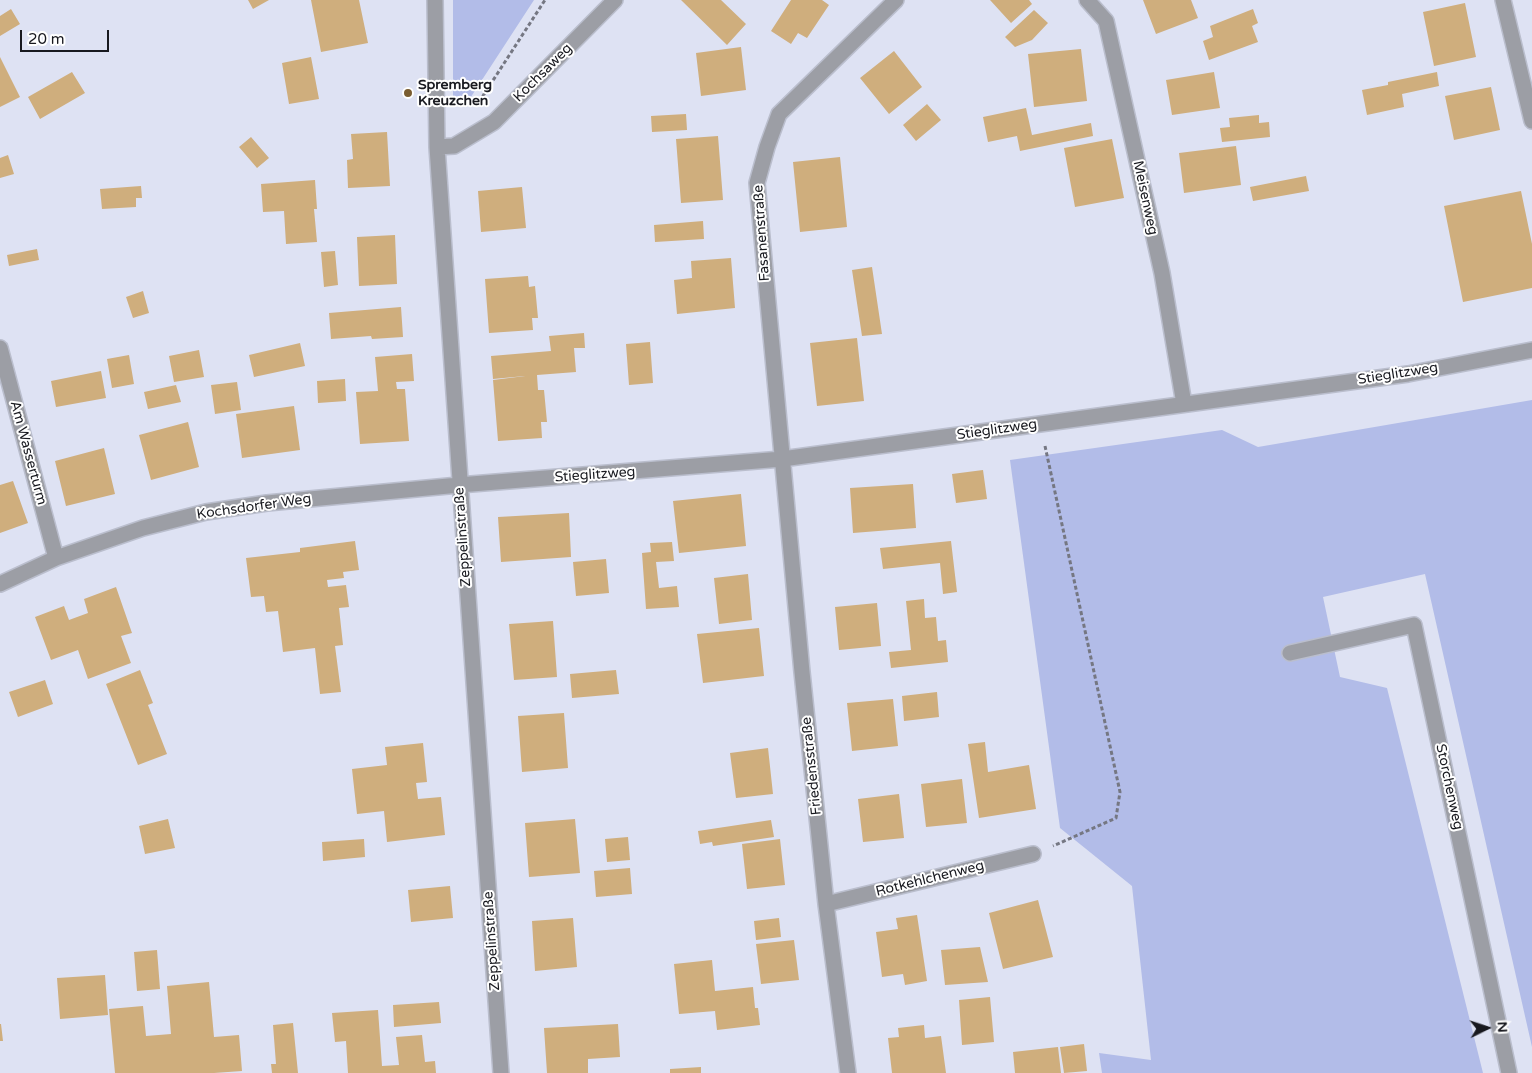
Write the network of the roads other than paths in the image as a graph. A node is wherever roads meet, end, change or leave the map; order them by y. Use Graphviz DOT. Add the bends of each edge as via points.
graph roads {
  1 [pos="435,0"];
  2 [pos="615,0"];
  3 [pos="896,0"];
  4 [pos="1087,0"];
  5 [pos="1503,0"];
  6 [pos="1532,121"];
  7 [pos="437,147"];
  8 [pos="0,348"];
  9 [pos="1532,350"];
  10 [pos="1184,404"];
  11 [pos="782,459"];
  12 [pos="460,485"];
  13 [pos="56,558"];
  14 [pos="0,584"];
  15 [pos="1290,653"];
  16 [pos="1034,854"];
  17 [pos="826,904"];
  18 [pos="501,1073"];
  19 [pos="848,1073"];
  20 [pos="1509,1073"];
  1 -- 7 [label="street, Zeppelinstraße"];
  2 -- 7 [label="street, Kochsaweg" via="494,122 454,146"];
  3 -- 11 [label="street, Fasanenstraße" via="779,114 757,183"];
  4 -- 10 [label="street, Meisenweg" via="1106,20 1162,273"];
  5 -- 6 [label="street"];
  7 -- 12 [label="street, Zeppelinstraße"];
  8 -- 13 [label="street, Am Wasserturm"];
  9 -- 10 [label="street, Stieglitzweg" via="1408,374"];
  10 -- 11 [label="street, Stieglitzweg"];
  11 -- 12 [label="street, Stieglitzweg"];
  11 -- 17 [label="street, Friedensstraße"];
  12 -- 13 [label="street, Kochsdorfer Weg" via="267,503 206,512 143,528"];
  12 -- 18 [label="street, Zeppelinstraße"];
  13 -- 14 [label="street, Kochsdorfer Weg"];
  15 -- 20 [label="street, Storchenweg" via="1414,626"];
  16 -- 17 [label="street, Rotkehlchenweg"];
  17 -- 19 [label="street, Friedensstraße"];
}
